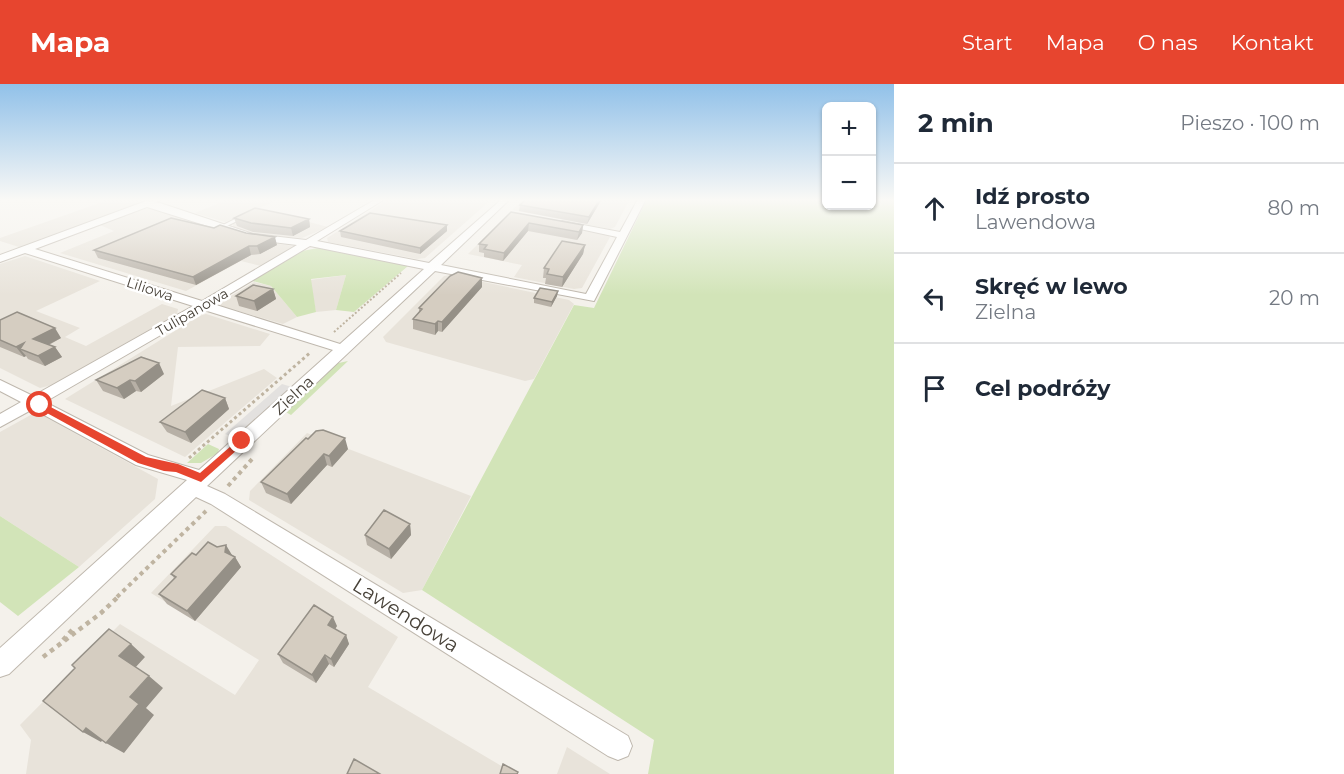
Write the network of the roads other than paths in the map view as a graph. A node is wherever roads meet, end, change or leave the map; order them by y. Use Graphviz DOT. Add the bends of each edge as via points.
graph roads {
  1 [pos="75,231"];
  2 [pos="231,231"];
  3 [pos="329,231"];
  4 [pos="474,231"];
  5 [pos="601,231"];
  6 [pos="625,231"];
  7 [pos="623,235"];
  8 [pos="310,243"];
  9 [pos="26,250"];
  10 [pos="0,260"];
  11 [pos="434,266"];
  12 [pos="202,306"];
  13 [pos="343,349"];
  14 [pos="0,385"];
  15 [pos="34,402"];
  16 [pos="0,421"];
  17 [pos="196,483"];
  18 [pos="0,665"];
  19 [pos="618,746"];
  1 -- 9 [label="street"];
  2 -- 8 [label="street"];
  3 -- 8 [label="street, Tulipanowa"];
  4 -- 11 [label="street, Zielna"];
  5 -- 7 [label="street"];
  6 -- 7 [label="street"];
  7 -- 11 [label="street" via="590,298"];
  8 -- 11 [label="street"];
  8 -- 12 [label="street, Tulipanowa"];
  9 -- 10 [label="street"];
  9 -- 12 [label="street, Liliowa"];
  11 -- 13 [label="street, Zielna"];
  12 -- 13 [label="street, Liliowa"];
  12 -- 15 [label="street, Tulipanowa"];
  13 -- 17 [label="street, Zielna"];
  14 -- 15 [label="street, Lawendowa"];
  15 -- 16 [label="street, Tulipanowa"];
  15 -- 17 [label="street, Lawendowa" via="142,460 178,468"];
  17 -- 18 [label="street, Zielna"];
  17 -- 19 [label="street, Lawendowa"];
}
